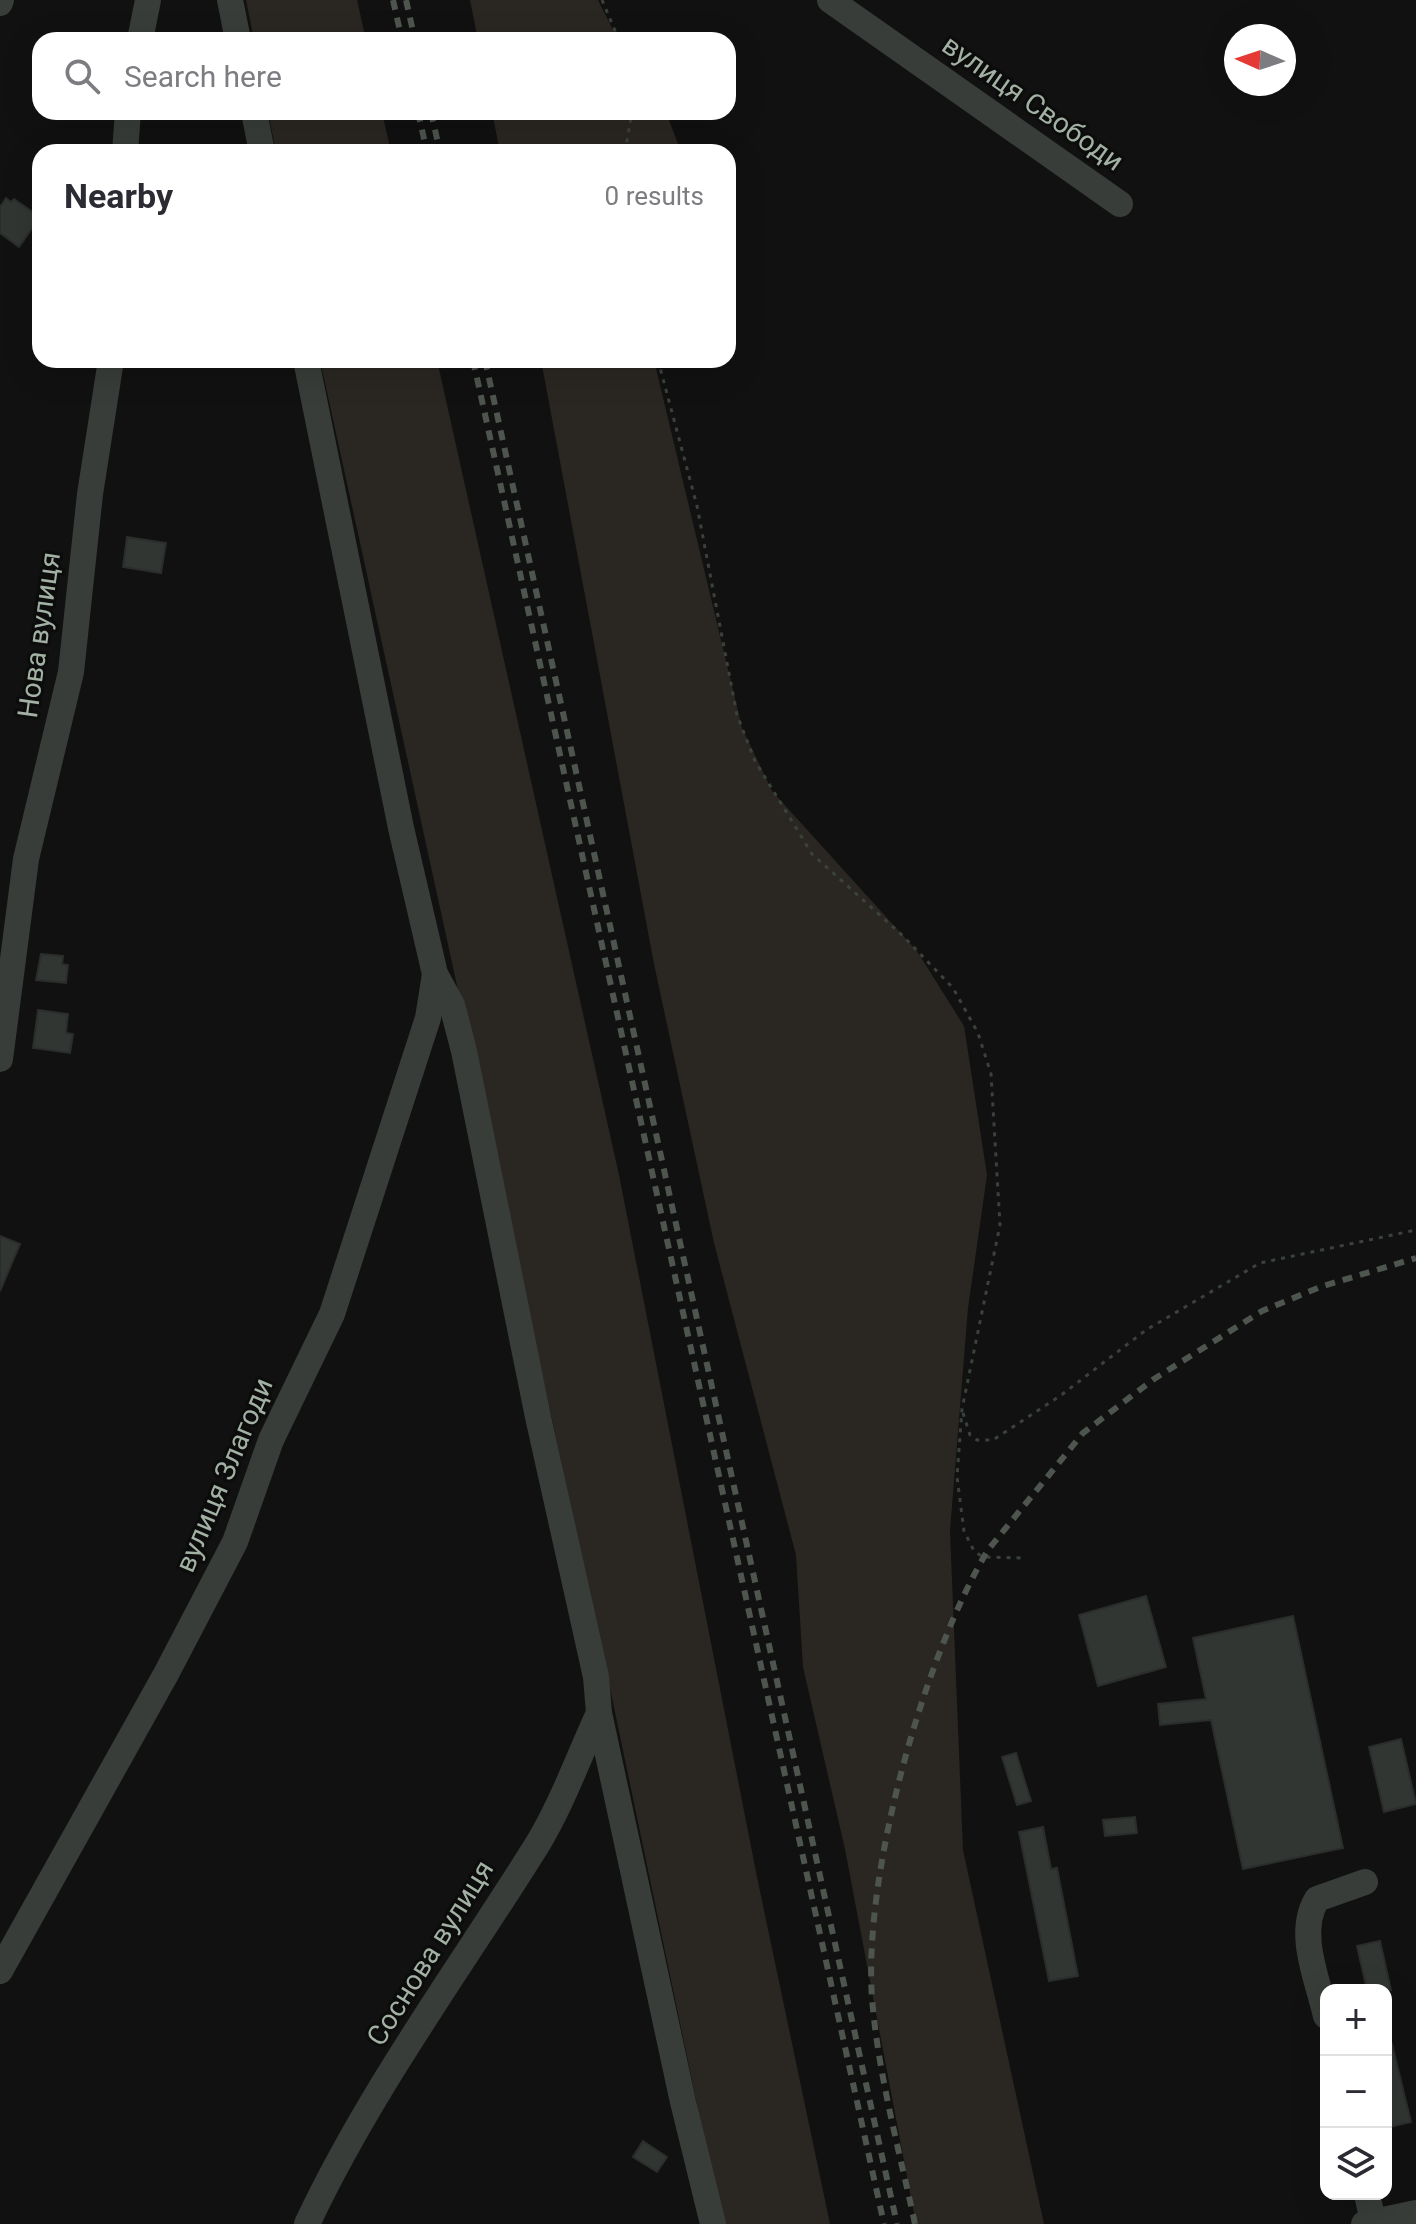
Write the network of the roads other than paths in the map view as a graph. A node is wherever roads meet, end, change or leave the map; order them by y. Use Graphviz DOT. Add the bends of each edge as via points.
graph roads {
  1 [pos="148,0"];
  2 [pos="230,0"];
  3 [pos="830,0"];
  4 [pos="142,32"];
  5 [pos="236,32"];
  6 [pos="127,120"];
  7 [pos="256,120"];
  8 [pos="126,144"];
  9 [pos="260,144"];
  10 [pos="1120,204"];
  11 [pos="110,368"];
  12 [pos="308,368"];
  13 [pos="435,974"];
  14 [pos="0,1059"];
  15 [pos="599,1713"];
  16 [pos="1365,1882"];
  17 [pos="0,1971"];
  18 [pos="1320,1990"];
  19 [pos="1367,2200"];
  20 [pos="1416,2213"];
  21 [pos="1369,2223"];
  22 [pos="307,2224"];
  23 [pos="713,2224"];
  1 -- 4 [label="street"];
  2 -- 5 [label="street"];
  3 -- 10 [label="street, вулиця Свободи"];
  6 -- 8 [label="street"];
  7 -- 9 [label="street"];
  11 -- 14 [label="street, Нова вулиця" via="71,672 26,859"];
  12 -- 13 [label="street"];
  13 -- 15 [label="street" via="452,1005 464,1051 596,1677"];
  13 -- 17 [label="street, вулиця Злагоди" via="428,1018 332,1314 271,1440 235,1542"];
  15 -- 22 [label="street, Соснова вулиця" via="539,1842 334,2167"];
  15 -- 23 [label="street"];
  16 -- 18 [label="street" via="1317,1899 1311,1908 1308,1938"];
  19 -- 21 [label="street"];
  20 -- 21 [label="street"];
}
